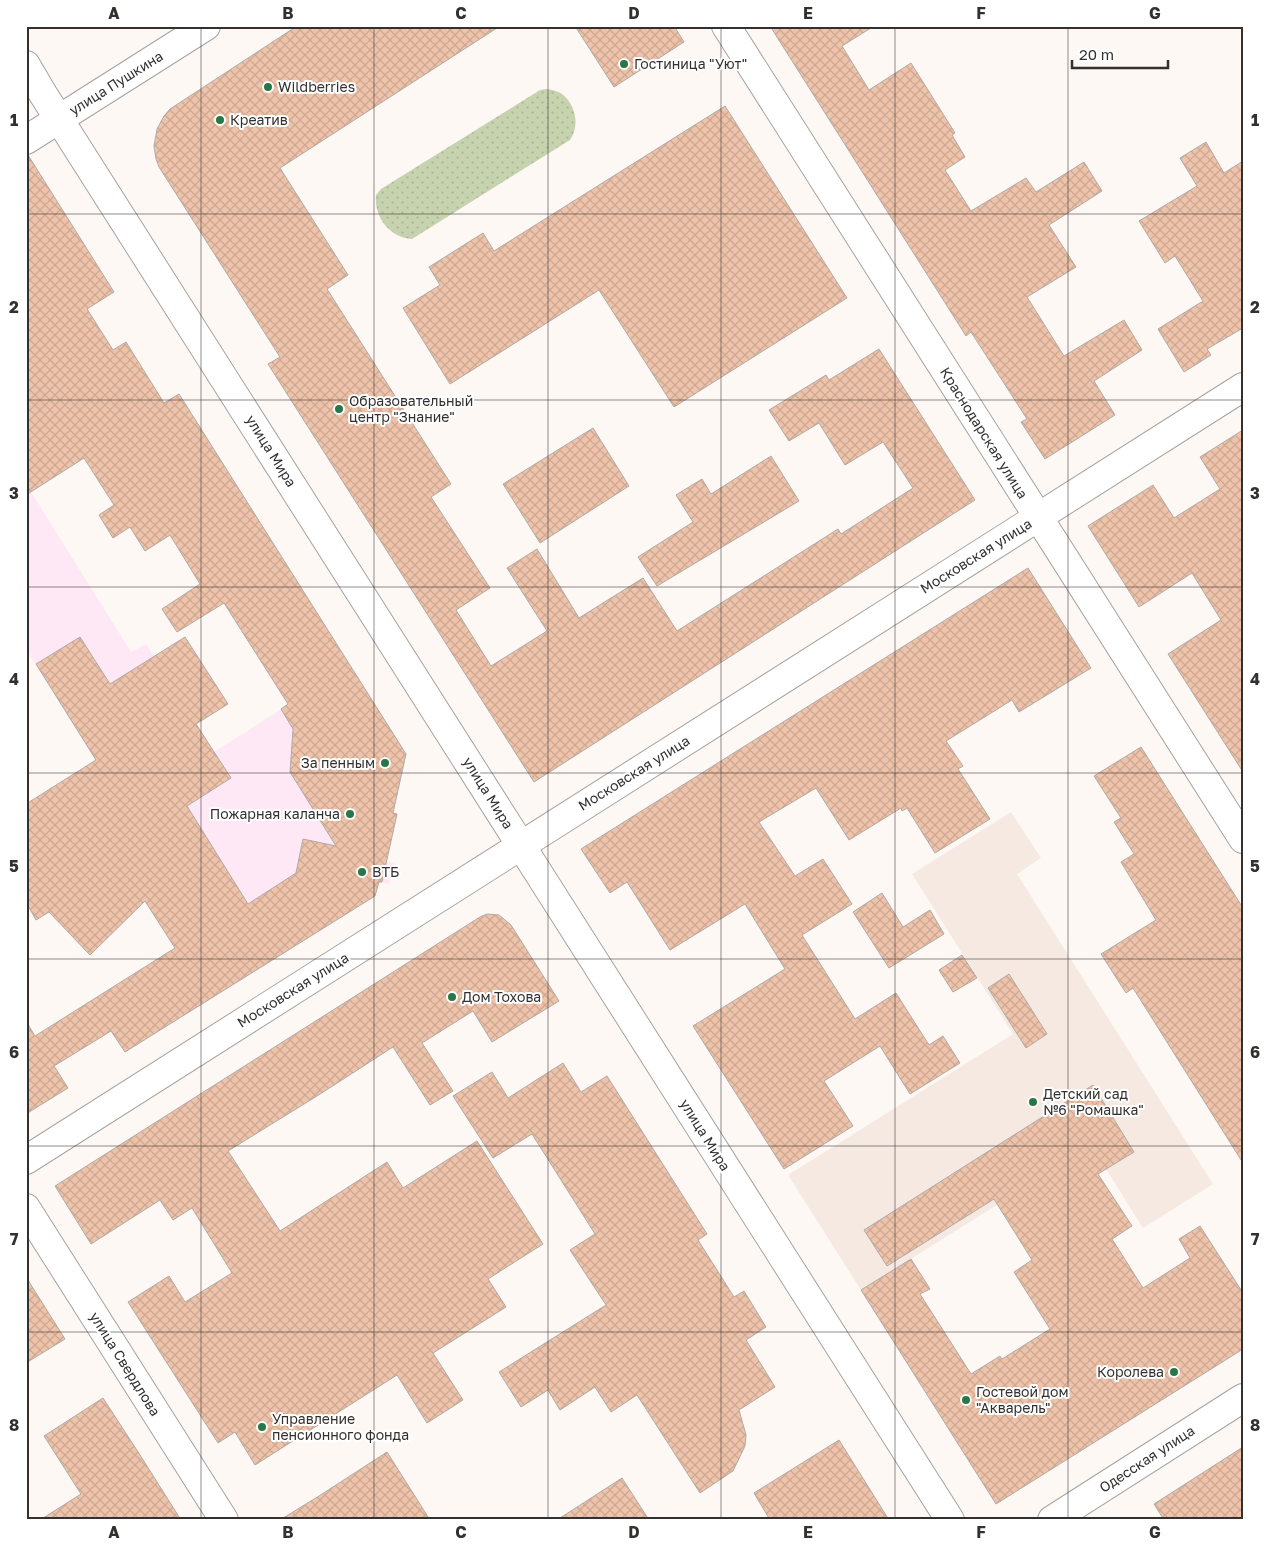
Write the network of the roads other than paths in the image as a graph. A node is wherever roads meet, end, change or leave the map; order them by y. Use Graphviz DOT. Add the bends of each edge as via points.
graph roads {
  1 [pos="206,26"];
  2 [pos="726,26"];
  3 [pos="26,65"];
  4 [pos="60,119"];
  5 [pos="26,140"];
  6 [pos="1243,387"];
  7 [pos="1038,517"];
  8 [pos="1243,839"];
  9 [pos="521,845"];
  10 [pos="26,1160"];
  11 [pos="26,1208"];
  12 [pos="1243,1398"];
  13 [pos="224,1520"];
  14 [pos="950,1520"];
  15 [pos="1052,1520"];
  1 -- 4 [label="street, улица Пушкина"];
  2 -- 7 [label="street, Краснодарская улица"];
  3 -- 4 [label="street, улица Мира"];
  4 -- 5 [label="street, улица Пушкина"];
  4 -- 9 [label="street, улица Мира"];
  6 -- 7 [label="street, Московская улица"];
  7 -- 8 [label="street, Краснодарская улица"];
  7 -- 9 [label="street, Московская улица"];
  9 -- 10 [label="street, Московская улица"];
  9 -- 14 [label="street, улица Мира"];
  11 -- 13 [label="street, улица Свердлова"];
  12 -- 15 [label="street, Одесская улица"];
}
